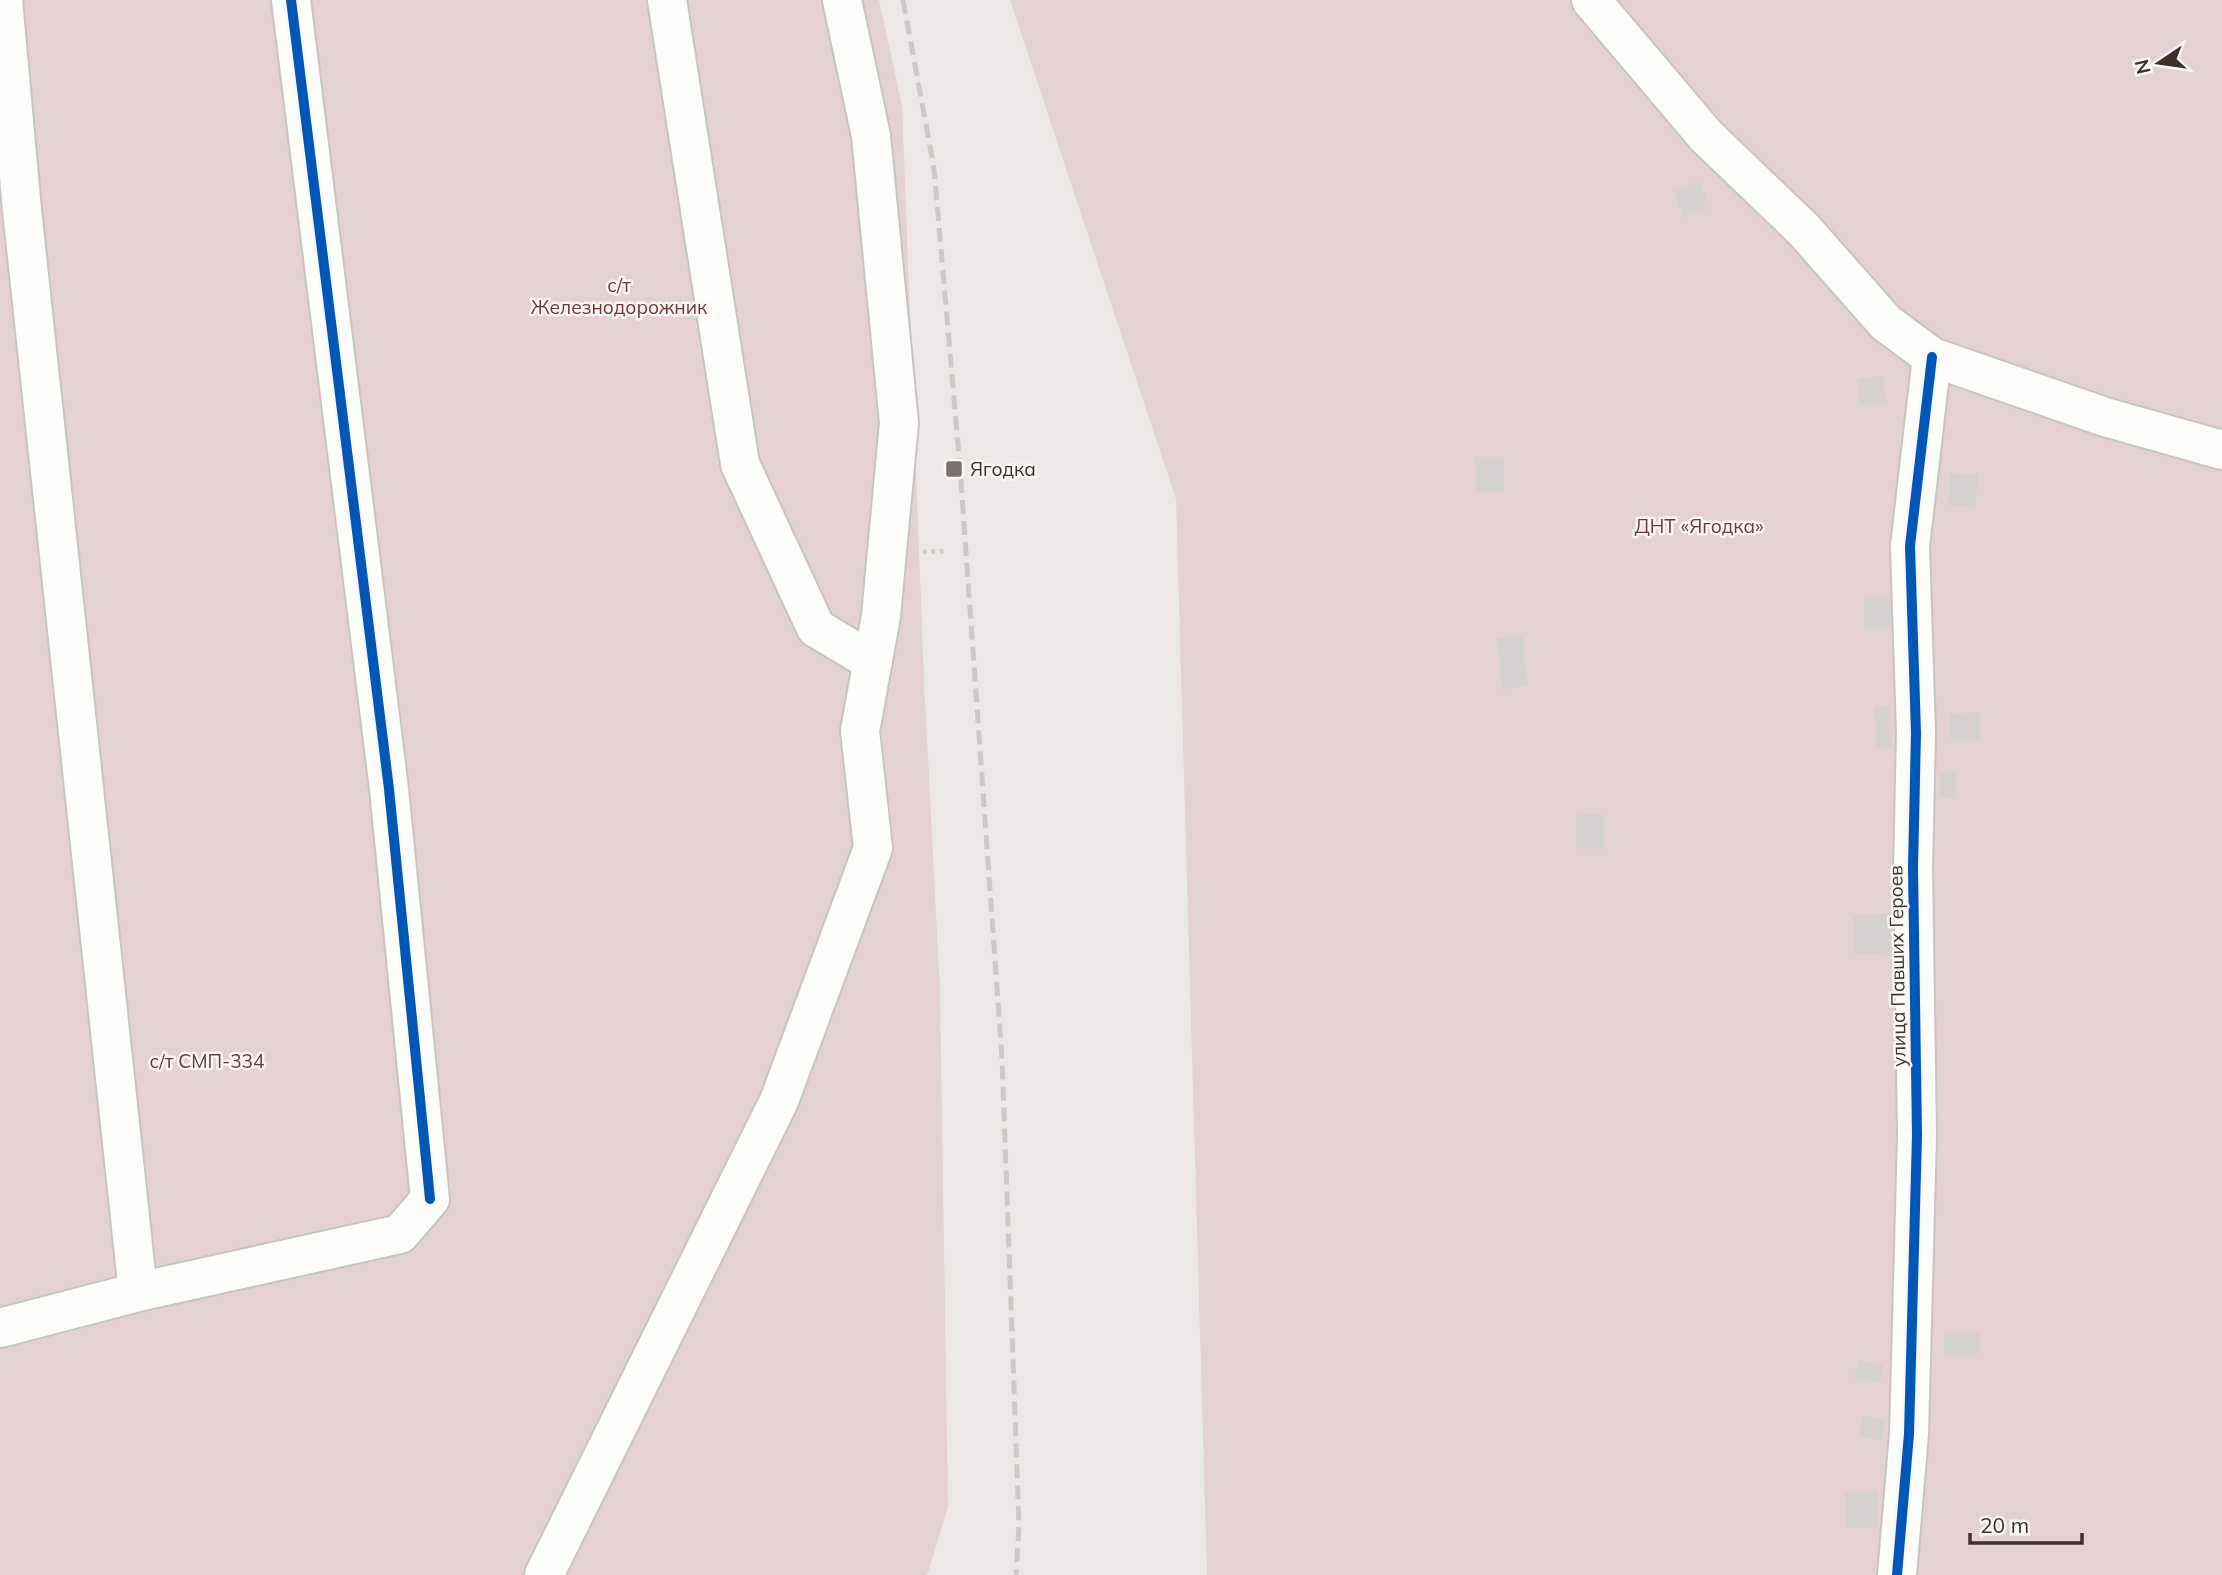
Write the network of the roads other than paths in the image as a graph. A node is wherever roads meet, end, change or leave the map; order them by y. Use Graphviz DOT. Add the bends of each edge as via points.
graph roads {
  1 [pos="3,0"];
  2 [pos="291,0"];
  3 [pos="667,0"];
  4 [pos="842,0"];
  5 [pos="1591,0"];
  6 [pos="1932,357"];
  7 [pos="2222,450"];
  8 [pos="873,662"];
  9 [pos="138,1292"];
  10 [pos="0,1328"];
  11 [pos="544,1575"];
  12 [pos="1897,1575"];
  1 -- 9 [label="street"];
  2 -- 9 [label="street" via="389,789 430,1199 400,1234"];
  3 -- 8 [label="street" via="740,464 816,628"];
  4 -- 8 [label="street" via="871,136 899,423"];
  5 -- 6 [label="street" via="1706,136 1804,230 1886,323"];
  6 -- 7 [label="street" via="2105,417"];
  6 -- 12 [label="street, улица Павших Героев" via="1910,546 1916,733 1916,1135 1909,1434"];
  8 -- 11 [label="street" via="860,732 873,848 779,1101"];
  9 -- 10 [label="street"];
}
